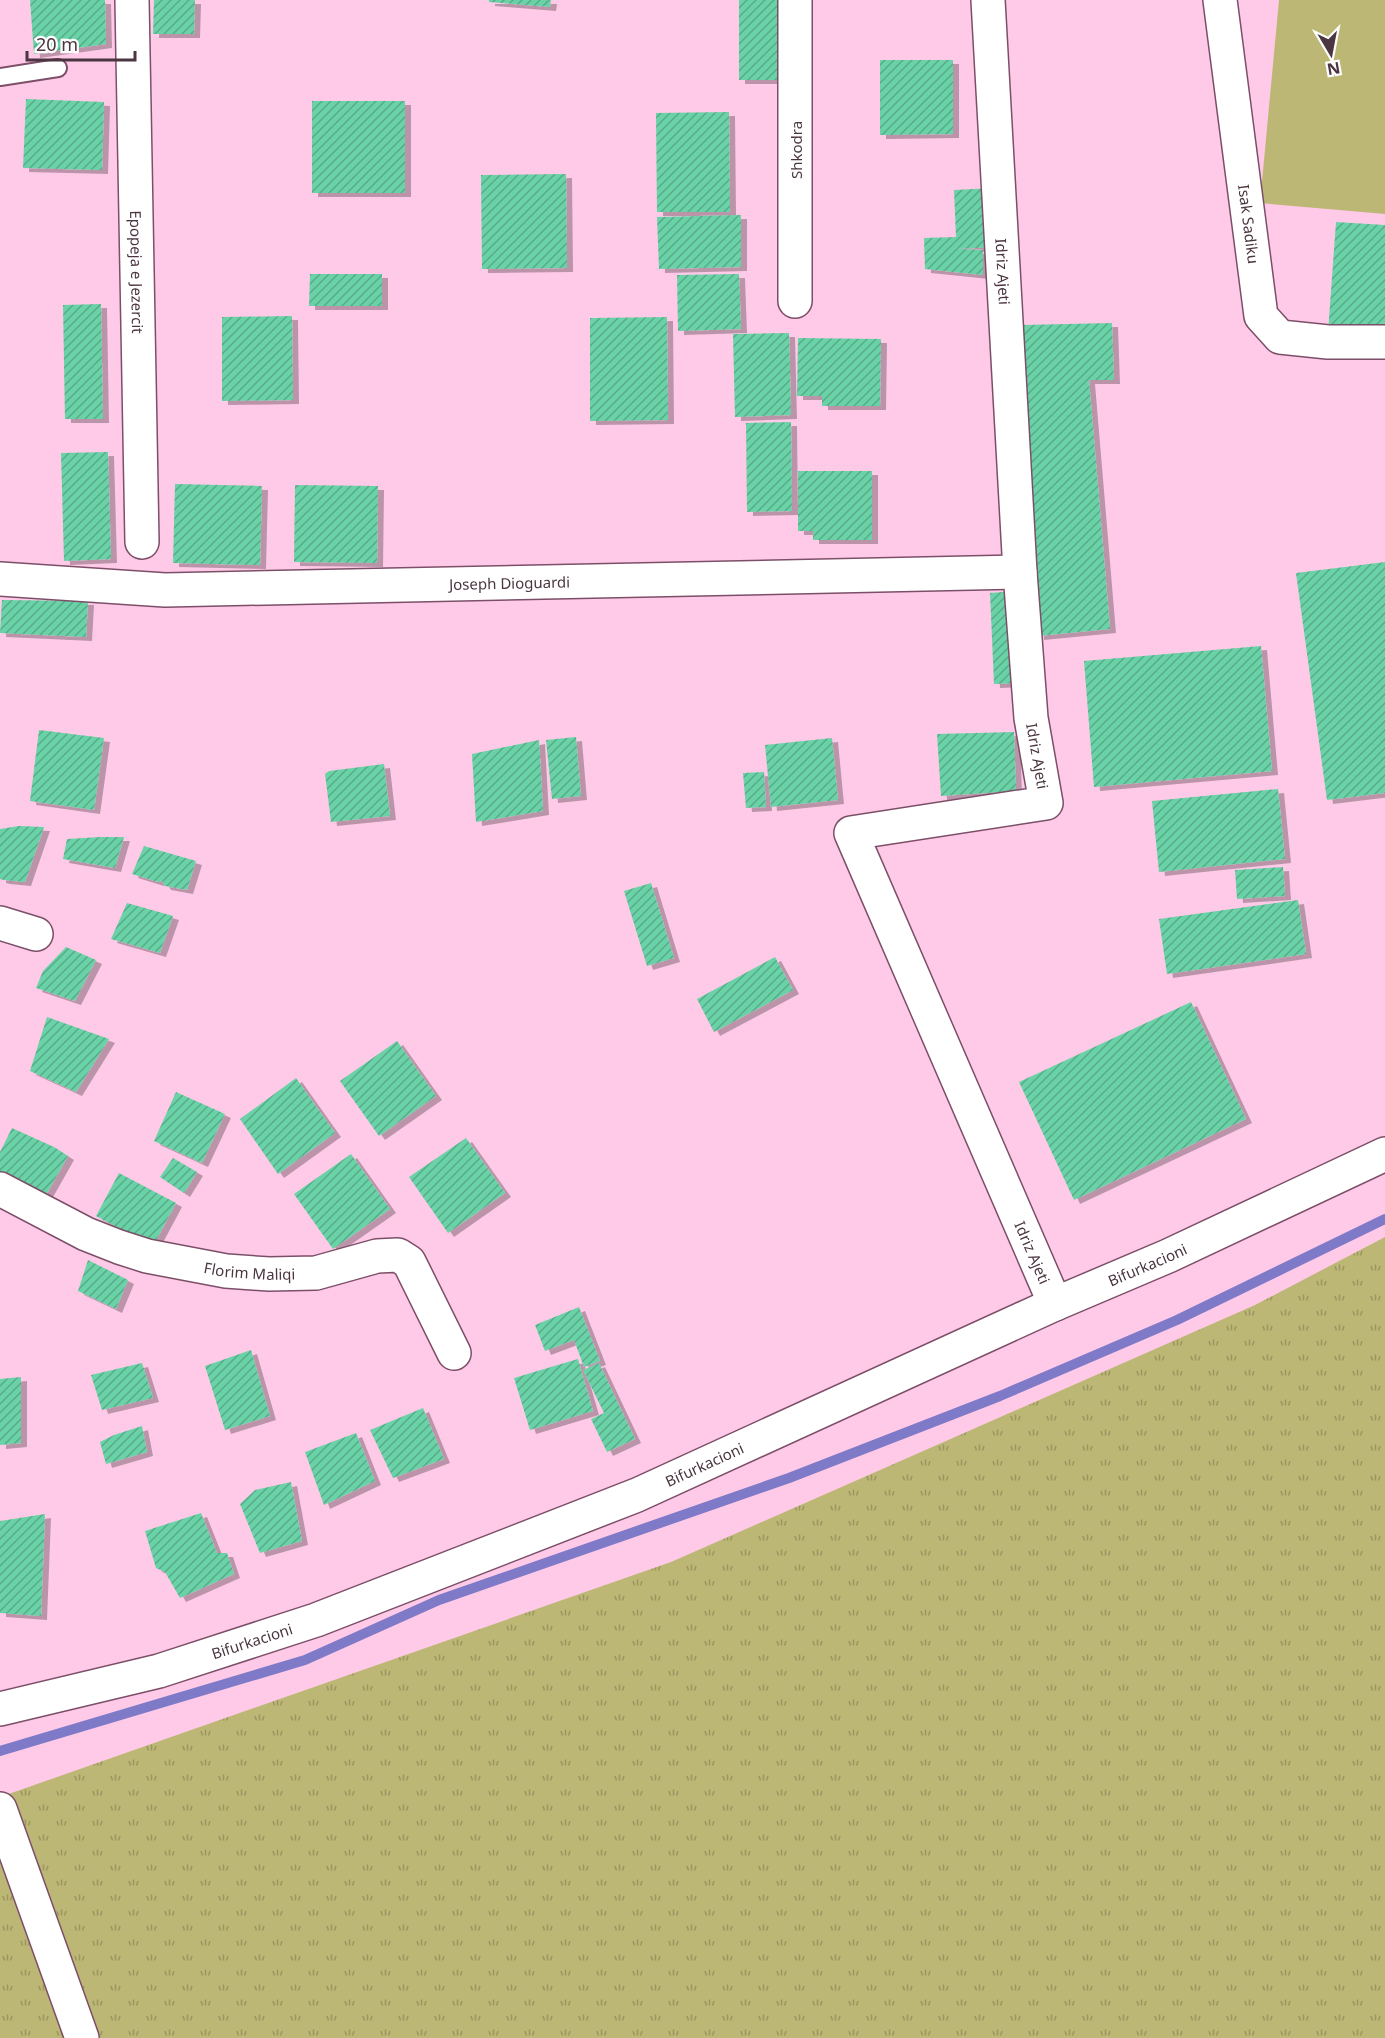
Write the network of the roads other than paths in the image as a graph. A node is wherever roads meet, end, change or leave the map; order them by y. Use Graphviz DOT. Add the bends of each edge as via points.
graph roads {
  1 [pos="132,0"];
  2 [pos="795,0"];
  3 [pos="988,0"];
  4 [pos="1220,0"];
  5 [pos="57,68"];
  6 [pos="0,77"];
  7 [pos="795,301"];
  8 [pos="1385,342"];
  9 [pos="142,542"];
  10 [pos="1020,572"];
  11 [pos="0,579"];
  12 [pos="0,923"];
  13 [pos="36,934"];
  14 [pos="1385,1154"];
  15 [pos="0,1189"];
  16 [pos="1055,1304"];
  17 [pos="454,1353"];
  18 [pos="0,1709"];
  19 [pos="0,1809"];
  20 [pos="82,2038"];
  1 -- 9 [label="street, Epopeja e Jezercit"];
  2 -- 7 [label="street, Shkodra"];
  3 -- 10 [label="street, Idriz Ajeti"];
  4 -- 8 [label="street, Isak Sadiku" via="1261,316 1280,337"];
  5 -- 6 [label="lane"];
  10 -- 11 [label="street, Joseph Dioguardi" via="165,590"];
  10 -- 16 [label="street, Idriz Ajeti" via="1031,718 1046,803 851,833"];
  12 -- 13 [label="street"];
  14 -- 16 [label="street, Bifurkacioni" via="1168,1256"];
  15 -- 17 [label="street, Florim Maliqi" via="119,1247 226,1271 316,1273 398,1254 409,1262"];
  16 -- 18 [label="street, Bifurkacioni" via="637,1496 327,1616 159,1671"];
  19 -- 20 [label="street"];
}
